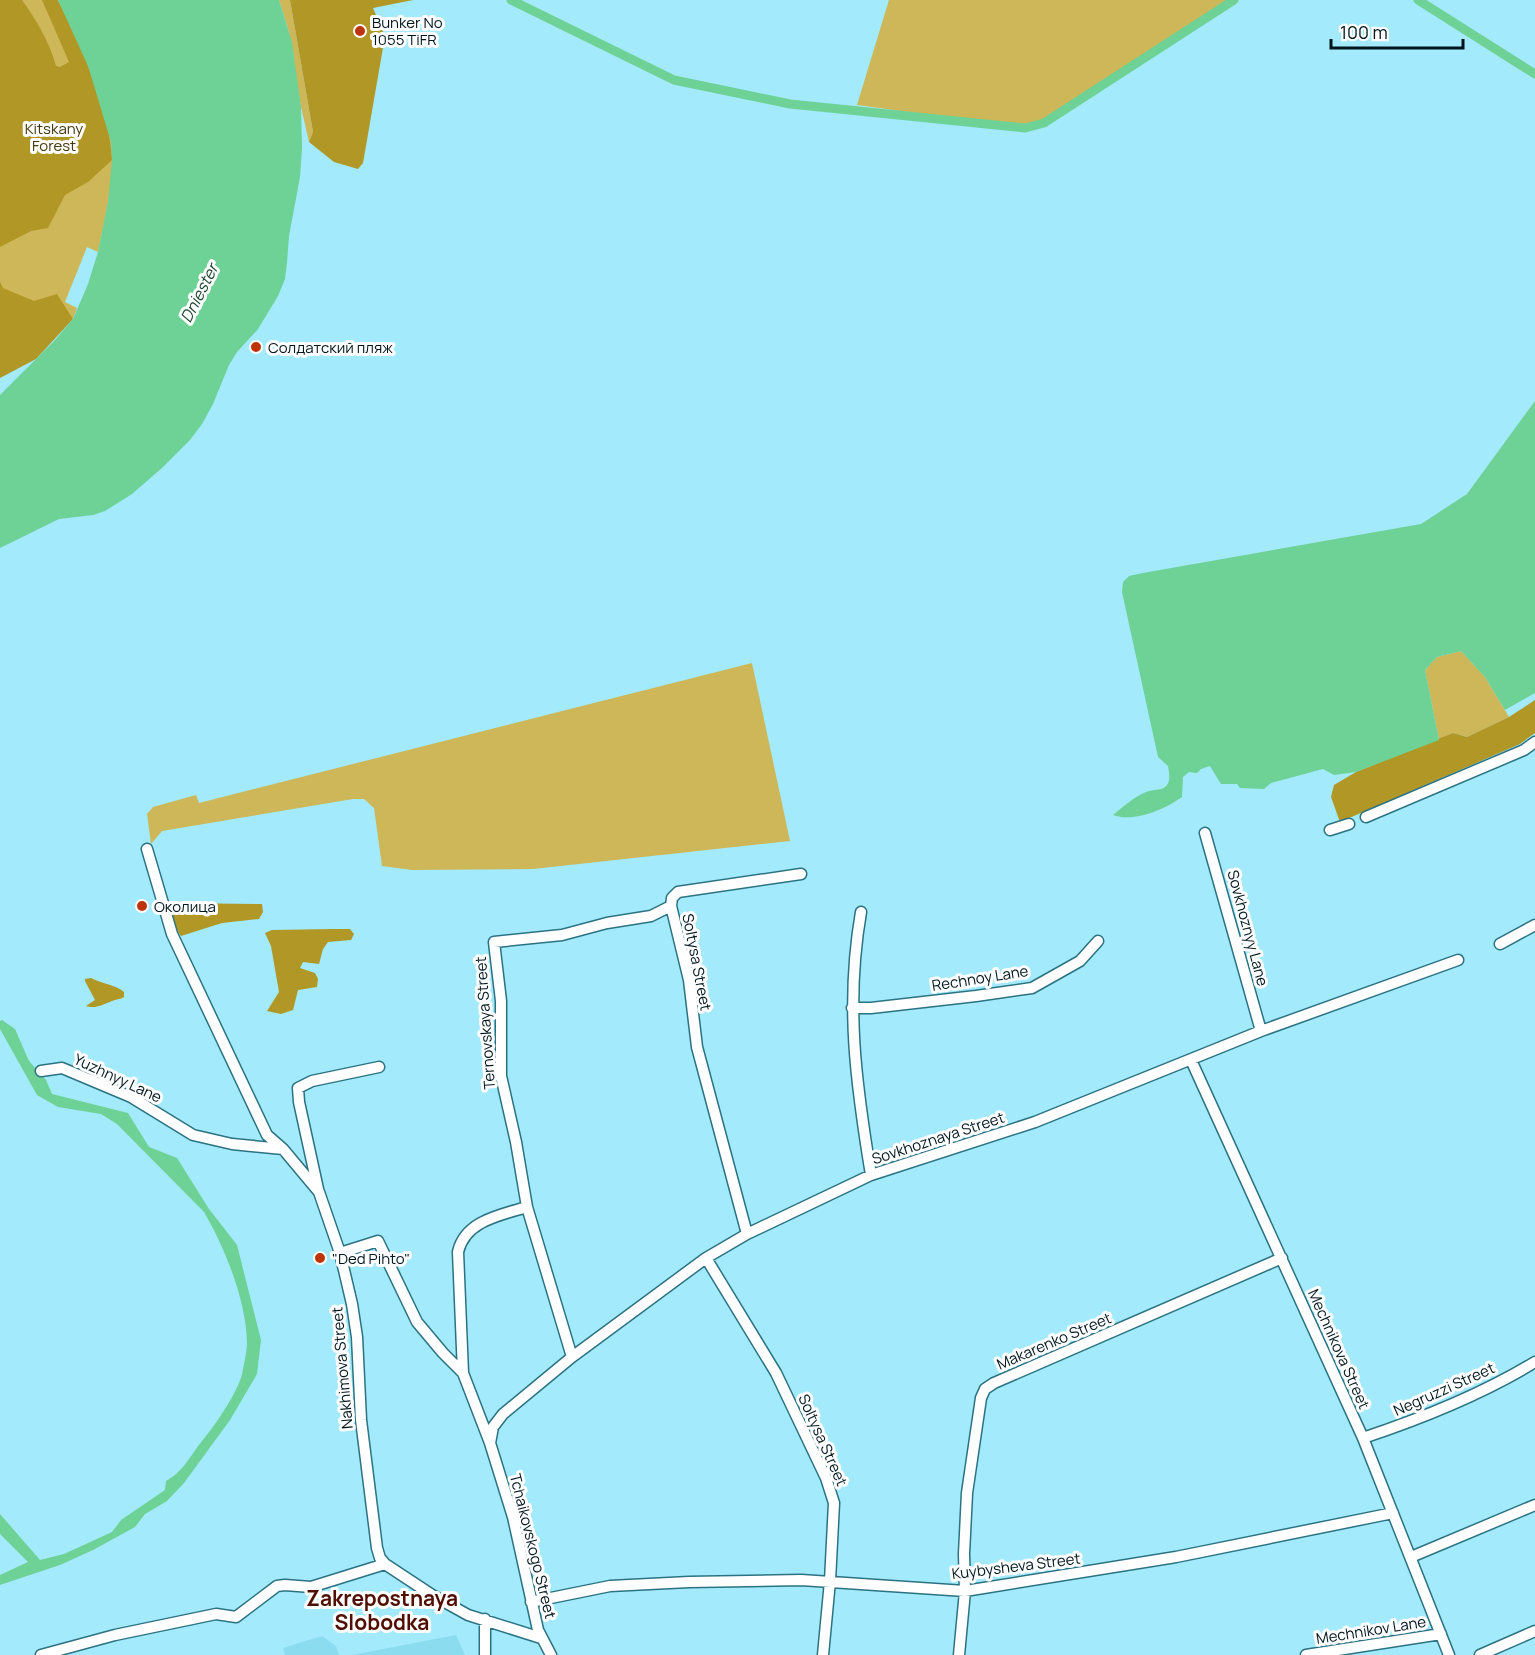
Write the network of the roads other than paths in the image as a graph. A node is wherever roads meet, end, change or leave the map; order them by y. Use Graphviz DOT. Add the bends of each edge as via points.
graph roads {
  1 [pos="1535,742"];
  2 [pos="1366,817"];
  3 [pos="1349,824"];
  4 [pos="1330,830"];
  5 [pos="1205,832"];
  6 [pos="147,849"];
  7 [pos="801,874"];
  8 [pos="672,906"];
  9 [pos="861,912"];
  10 [pos="1535,925"];
  11 [pos="1098,941"];
  12 [pos="1500,944"];
  13 [pos="1458,960"];
  14 [pos="852,1008"];
  15 [pos="1261,1031"];
  16 [pos="1191,1060"];
  17 [pos="379,1067"];
  18 [pos="41,1071"];
  19 [pos="283,1149"];
  20 [pos="871,1175"];
  21 [pos="319,1192"];
  22 [pos="527,1207"];
  23 [pos="747,1233"];
  24 [pos="340,1253"];
  25 [pos="706,1258"];
  26 [pos="1282,1258"];
  27 [pos="572,1357"];
  28 [pos="1535,1362"];
  29 [pos="463,1373"];
  30 [pos="1363,1438"];
  31 [pos="490,1443"];
  32 [pos="1535,1504"];
  33 [pos="1393,1513"];
  34 [pos="1411,1557"];
  35 [pos="386,1564"];
  36 [pos="830,1581"];
  37 [pos="965,1591"];
  38 [pos="531,1602"];
  39 [pos="485,1619"];
  40 [pos="1535,1631"];
  41 [pos="1441,1634"];
  42 [pos="541,1638"];
  43 [pos="41,1655"];
  44 [pos="485,1655"];
  45 [pos="551,1655"];
  46 [pos="823,1655"];
  47 [pos="959,1655"];
  48 [pos="1306,1655"];
  49 [pos="1449,1655"];
  50 [pos="1480,1655"];
  1 -- 2 [label="street"];
  3 -- 4 [label="street"];
  5 -- 15 [label="street, Sovkhoznyy Lane"];
  6 -- 19 [label="street, Nakhimova Street" via="172,934 267,1135"];
  7 -- 8 [label="street, Ternovskaya Street" via="678,892 672,898"];
  8 -- 22 [label="street, Ternovskaya Street" via="651,916 562,935 494,942 501,1000 501,1076"];
  8 -- 23 [label="street, Soltysa Street" via="689,980 699,1055"];
  9 -- 14 [label="street"];
  10 -- 12 [label="street"];
  11 -- 14 [label="street, Rechnoy Lane" via="1080,961 1032,988"];
  13 -- 15 [label="street, Sovkhoznaya Street"];
  14 -- 20 [label="street" via="858,1097"];
  15 -- 16 [label="street, Sovkhoznaya Street"];
  16 -- 20 [label="street, Sovkhoznaya Street" via="1035,1122"];
  16 -- 26 [label="street, Mechnikova Street"];
  17 -- 21 [label="street" via="312,1081 298,1088"];
  18 -- 19 [label="street, Yuzhnyy Lane" via="62,1068 131,1097 193,1135"];
  19 -- 21 [label="street, Nakhimova Street"];
  20 -- 23 [label="street, Sovkhoznaya Street"];
  21 -- 24 [label="street, Nakhimova Street"];
  22 -- 27 [label="street, Ternovskaya Street"];
  22 -- 29 [label="street" via="479,1224 460,1241"];
  23 -- 25 [label="street, Sovkhoznaya Street"];
  24 -- 29 [label="street" via="378,1241 417,1322"];
  24 -- 35 [label="street, Nakhimova Street" via="357,1337 361,1420 377,1548"];
  25 -- 27 [label="street, Sovkhoznaya Street"];
  25 -- 36 [label="street, Soltysa Street" via="776,1373 826,1478 834,1503"];
  26 -- 30 [label="street, Mechnikova Street"];
  26 -- 37 [label="street, Makarenko Street" via="986,1389 981,1398 967,1493"];
  27 -- 31 [label="street, Sovkhoznaya Street" via="503,1414 493,1427"];
  28 -- 30 [label="street, Negruzzi Street" via="1449,1407"];
  29 -- 31 [label="street, Tchaikovskogo Street"];
  30 -- 33 [label="street, Mechnikova Street"];
  31 -- 38 [label="street, Tchaikovskogo Street" via="513,1517"];
  32 -- 34 [label="street"];
  33 -- 34 [label="street, Mechnikova Street"];
  33 -- 37 [label="street, Kuybysheva Street" via="1176,1557"];
  34 -- 41 [label="street, Mechnikova Street"];
  35 -- 39 [label="street" via="468,1615"];
  35 -- 43 [label="street" via="311,1587 277,1586 236,1617 216,1614"];
  36 -- 37 [label="street, Kuybysheva Street"];
  36 -- 38 [label="street, Kuybysheva Street" via="610,1586"];
  36 -- 46 [label="street, Soltysa Street"];
  37 -- 47 [label="street, Makarenko Street"];
  38 -- 42 [label="street, Tchaikovskogo Street"];
  39 -- 42 [label="street"];
  39 -- 44 [label="street"];
  40 -- 50 [label="street"];
  41 -- 48 [label="street, Mechnikov Lane"];
  41 -- 49 [label="street, Mechnikova Street"];
  42 -- 45 [label="street, Tchaikovskogo Street"];
}
